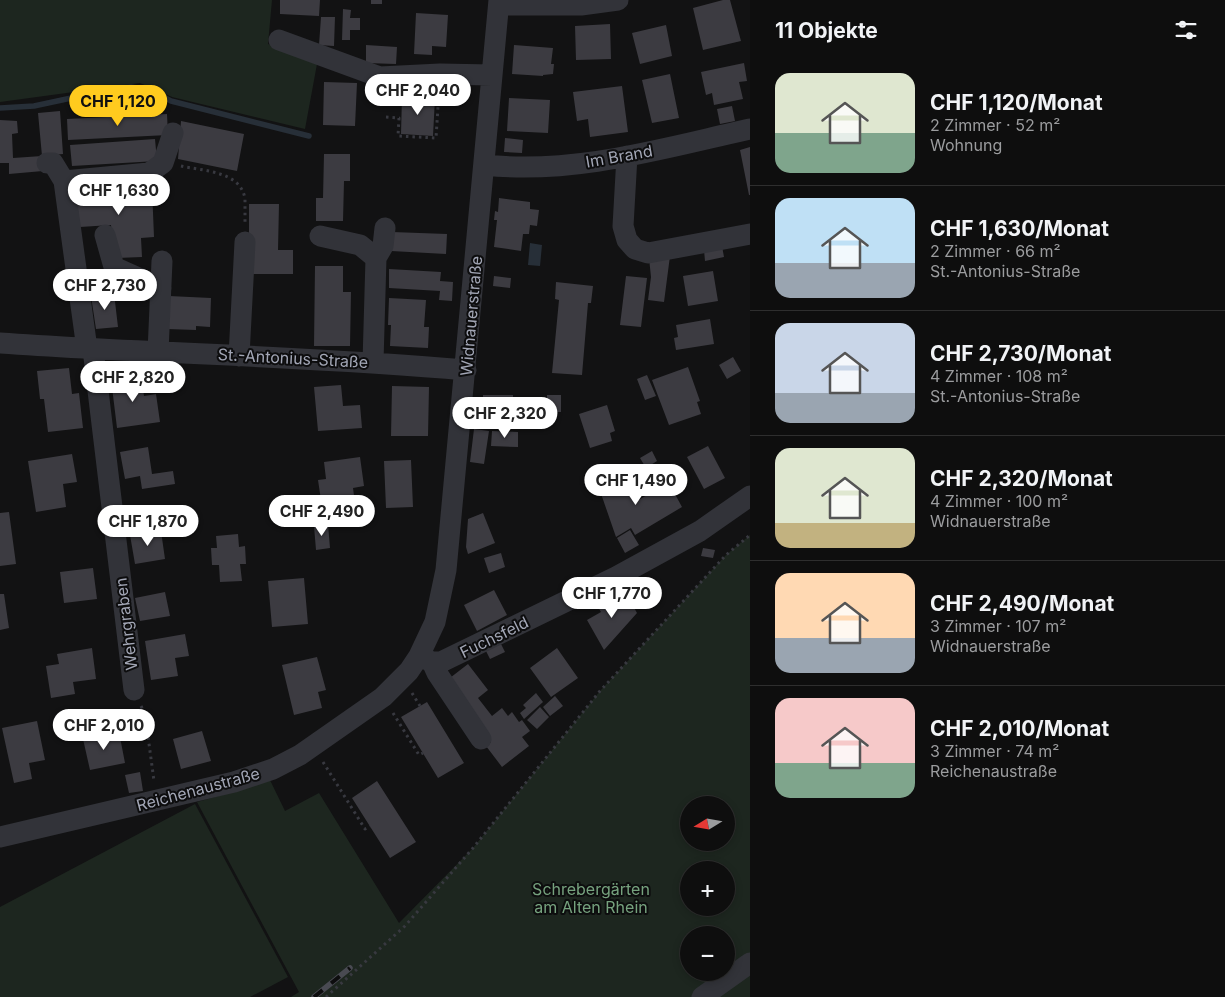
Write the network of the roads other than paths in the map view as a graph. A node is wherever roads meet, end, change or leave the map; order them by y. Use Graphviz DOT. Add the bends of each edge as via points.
graph roads {
  1 [pos="618,0"];
  2 [pos="499,3"];
  3 [pos="279,40"];
  4 [pos="492,75"];
  5 [pos="750,129"];
  6 [pos="173,133"];
  7 [pos="627,156"];
  8 [pos="47,163"];
  9 [pos="485,165"];
  10 [pos="64,181"];
  11 [pos="385,228"];
  12 [pos="750,234"];
  13 [pos="104,235"];
  14 [pos="320,236"];
  15 [pos="245,242"];
  16 [pos="376,258"];
  17 [pos="162,261"];
  18 [pos="161,288"];
  19 [pos="0,343"];
  20 [pos="90,349"];
  21 [pos="158,352"];
  22 [pos="239,356"];
  23 [pos="373,362"];
  24 [pos="466,370"];
  25 [pos="750,496"];
  26 [pos="426,659"];
  27 [pos="134,690"];
  28 [pos="481,739"];
  29 [pos="0,837"];
  30 [pos="750,963"];
  31 [pos="702,997"];
  1 -- 2 [label="street" via="581,5"];
  2 -- 4 [label="street, Widnauerstraße"];
  3 -- 4 [label="street" via="380,77"];
  4 -- 9 [label="street, Widnauerstraße"];
  5 -- 7 [label="street, Im Brand"];
  6 -- 10 [label="street" via="163,163 149,174"];
  7 -- 9 [label="street, Im Brand" via="541,168"];
  7 -- 12 [label="street" via="623,226 627,240 635,249 648,253"];
  8 -- 10 [label="street" via="52,163"];
  9 -- 24 [label="street, Widnauerstraße"];
  10 -- 20 [label="street, Wehrgraben"];
  11 -- 16 [label="street"];
  13 -- 18 [label="street" via="114,267"];
  14 -- 16 [label="street" via="360,245"];
  15 -- 22 [label="street"];
  16 -- 23 [label="street"];
  17 -- 18 [label="street"];
  18 -- 21 [label="street"];
  19 -- 20 [label="street, St.-Antonius-Straße"];
  20 -- 21 [label="street, St.-Antonius-Straße"];
  20 -- 27 [label="street, Wehrgraben"];
  21 -- 22 [label="street, St.-Antonius-Straße"];
  22 -- 23 [label="street, St.-Antonius-Straße"];
  23 -- 24 [label="street, St.-Antonius-Straße"];
  24 -- 26 [label="street, Widnauerstraße" via="446,570"];
  25 -- 26 [label="street, Fuchsfeld" via="700,531 616,577 441,662"];
  26 -- 28 [label="street"];
  26 -- 29 [label="street, Reichenaustraße" via="383,697 300,755 273,769 234,782"];
  30 -- 31 [label="street"];
}
